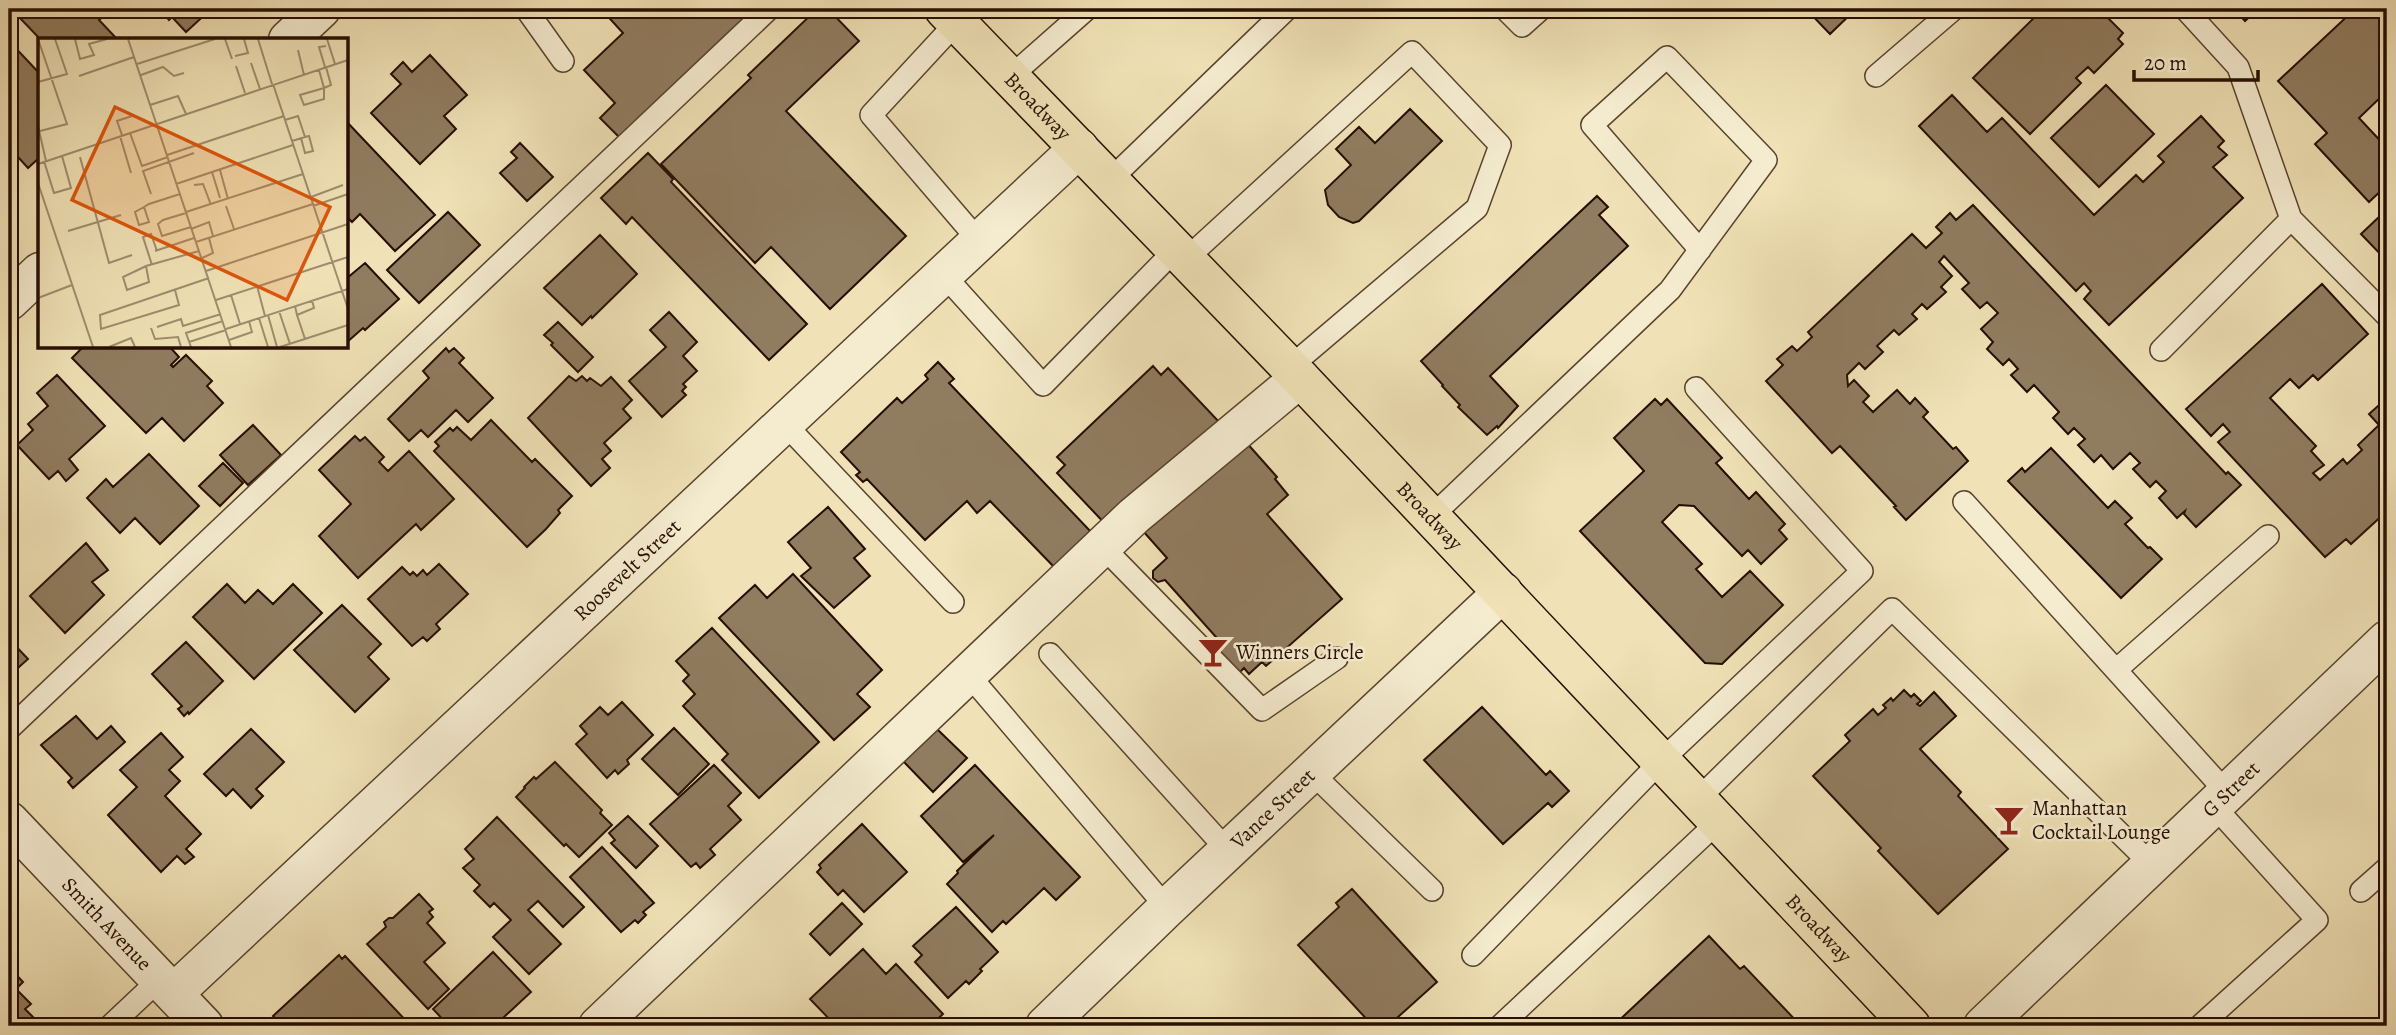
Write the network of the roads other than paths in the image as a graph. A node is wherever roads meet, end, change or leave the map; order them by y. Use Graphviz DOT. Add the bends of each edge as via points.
graph roads {
  1 [pos="321,9"];
  2 [pos="526,9"];
  3 [pos="769,9"];
  4 [pos="1087,9"];
  5 [pos="1287,9"];
  6 [pos="1505,9"];
  7 [pos="1541,9"];
  8 [pos="1954,9"];
  9 [pos="2185,9"];
  10 [pos="951,15"];
  11 [pos="290,38"];
  12 [pos="563,61"];
  13 [pos="1876,76"];
  14 [pos="1010,77"];
  15 [pos="1079,148"];
  16 [pos="1110,180"];
  17 [pos="2291,219"];
  18 [pos="979,241"];
  19 [pos="1700,250"];
  20 [pos="1181,254"];
  21 [pos="38,274"];
  22 [pos="943,274"];
  23 [pos="9,301"];
  24 [pos="2387,316"];
  25 [pos="2161,350"];
  26 [pos="1295,373"];
  27 [pos="1696,388"];
  28 [pos="785,423"];
  29 [pos="1964,502"];
  30 [pos="1432,516"];
  31 [pos="2268,536"];
  32 [pos="1102,546"];
  33 [pos="1503,592"];
  34 [pos="953,602"];
  35 [pos="2387,640"];
  36 [pos="1050,654"];
  37 [pos="1337,658"];
  38 [pos="2116,670"];
  39 [pos="968,674"];
  40 [pos="9,729"];
  41 [pos="1661,761"];
  42 [pos="1311,772"];
  43 [pos="2221,799"];
  44 [pos="1708,810"];
  45 [pos="9,821"];
  46 [pos="1228,851"];
  47 [pos="2152,864"];
  48 [pos="2387,868"];
  49 [pos="1432,890"];
  50 [pos="2361,891"];
  51 [pos="1167,908"];
  52 [pos="1473,955"];
  53 [pos="167,986"];
  54 [pos="2201,1025"];
  55 [pos="110,1026"];
  56 [pos="204,1026"];
  57 [pos="598,1026"];
  58 [pos="1045,1026"];
  59 [pos="1500,1026"];
  60 [pos="1911,1026"];
  61 [pos="1983,1026"];
  1 -- 11 [label="street"];
  2 -- 12 [label="lane"];
  3 -- 40 [label="lane"];
  4 -- 14 [label="lane"];
  5 -- 16 [label="lane"];
  6 -- 7 [label="lane" via="1522,26"];
  8 -- 13 [label="lane"];
  9 -- 17 [label="lane" via="2238,67"];
  10 -- 14 [label="main road, Broadway"];
  10 -- 18 [label="lane" via="871,115"];
  14 -- 15 [label="main road, Broadway"];
  15 -- 16 [label="main road, Broadway"];
  15 -- 18 [label="street, Roosevelt Street"];
  16 -- 20 [label="main road, Broadway"];
  17 -- 24 [label="lane"];
  17 -- 25 [label="lane"];
  18 -- 22 [label="street, Roosevelt Street"];
  19 -- 19 [label="lane" via="1766,160 1667,57 1592,125"];
  19 -- 30 [label="lane" via="1670,290"];
  20 -- 22 [label="lane" via="1043,385"];
  20 -- 26 [label="main road, Broadway"];
  20 -- 26 [label="lane" via="1412,52 1500,145 1477,208"];
  21 -- 23 [label="street"];
  22 -- 28 [label="street, Roosevelt Street"];
  26 -- 30 [label="main road, Broadway"];
  26 -- 32 [label="street"];
  27 -- 41 [label="lane" via="1862,571"];
  28 -- 34 [label="lane"];
  28 -- 53 [label="street, Roosevelt Street"];
  29 -- 38 [label="lane"];
  30 -- 33 [label="main road, Broadway"];
  31 -- 38 [label="lane"];
  32 -- 37 [label="lane" via="1262,709"];
  32 -- 39 [label="street"];
  33 -- 41 [label="main road, Broadway"];
  33 -- 42 [label="street, Vance Street"];
  35 -- 43 [label="street, G Street"];
  36 -- 46 [label="lane"];
  38 -- 43 [label="lane"];
  39 -- 51 [label="lane"];
  39 -- 57 [label="street"];
  41 -- 44 [label="main road, Broadway"];
  41 -- 52 [label="lane"];
  42 -- 46 [label="street, Vance Street"];
  42 -- 49 [label="lane"];
  43 -- 47 [label="street, G Street"];
  43 -- 54 [label="lane" via="2317,920"];
  44 -- 47 [label="lane" via="1892,609"];
  44 -- 59 [label="lane"];
  44 -- 60 [label="main road, Broadway"];
  45 -- 53 [label="street, Smith Avenue"];
  46 -- 51 [label="street, Vance Street"];
  47 -- 61 [label="street, G Street"];
  48 -- 50 [label="lane"];
  51 -- 58 [label="street, Vance Street"];
  53 -- 55 [label="lane"];
  53 -- 56 [label="street, Smith Avenue"];
}
